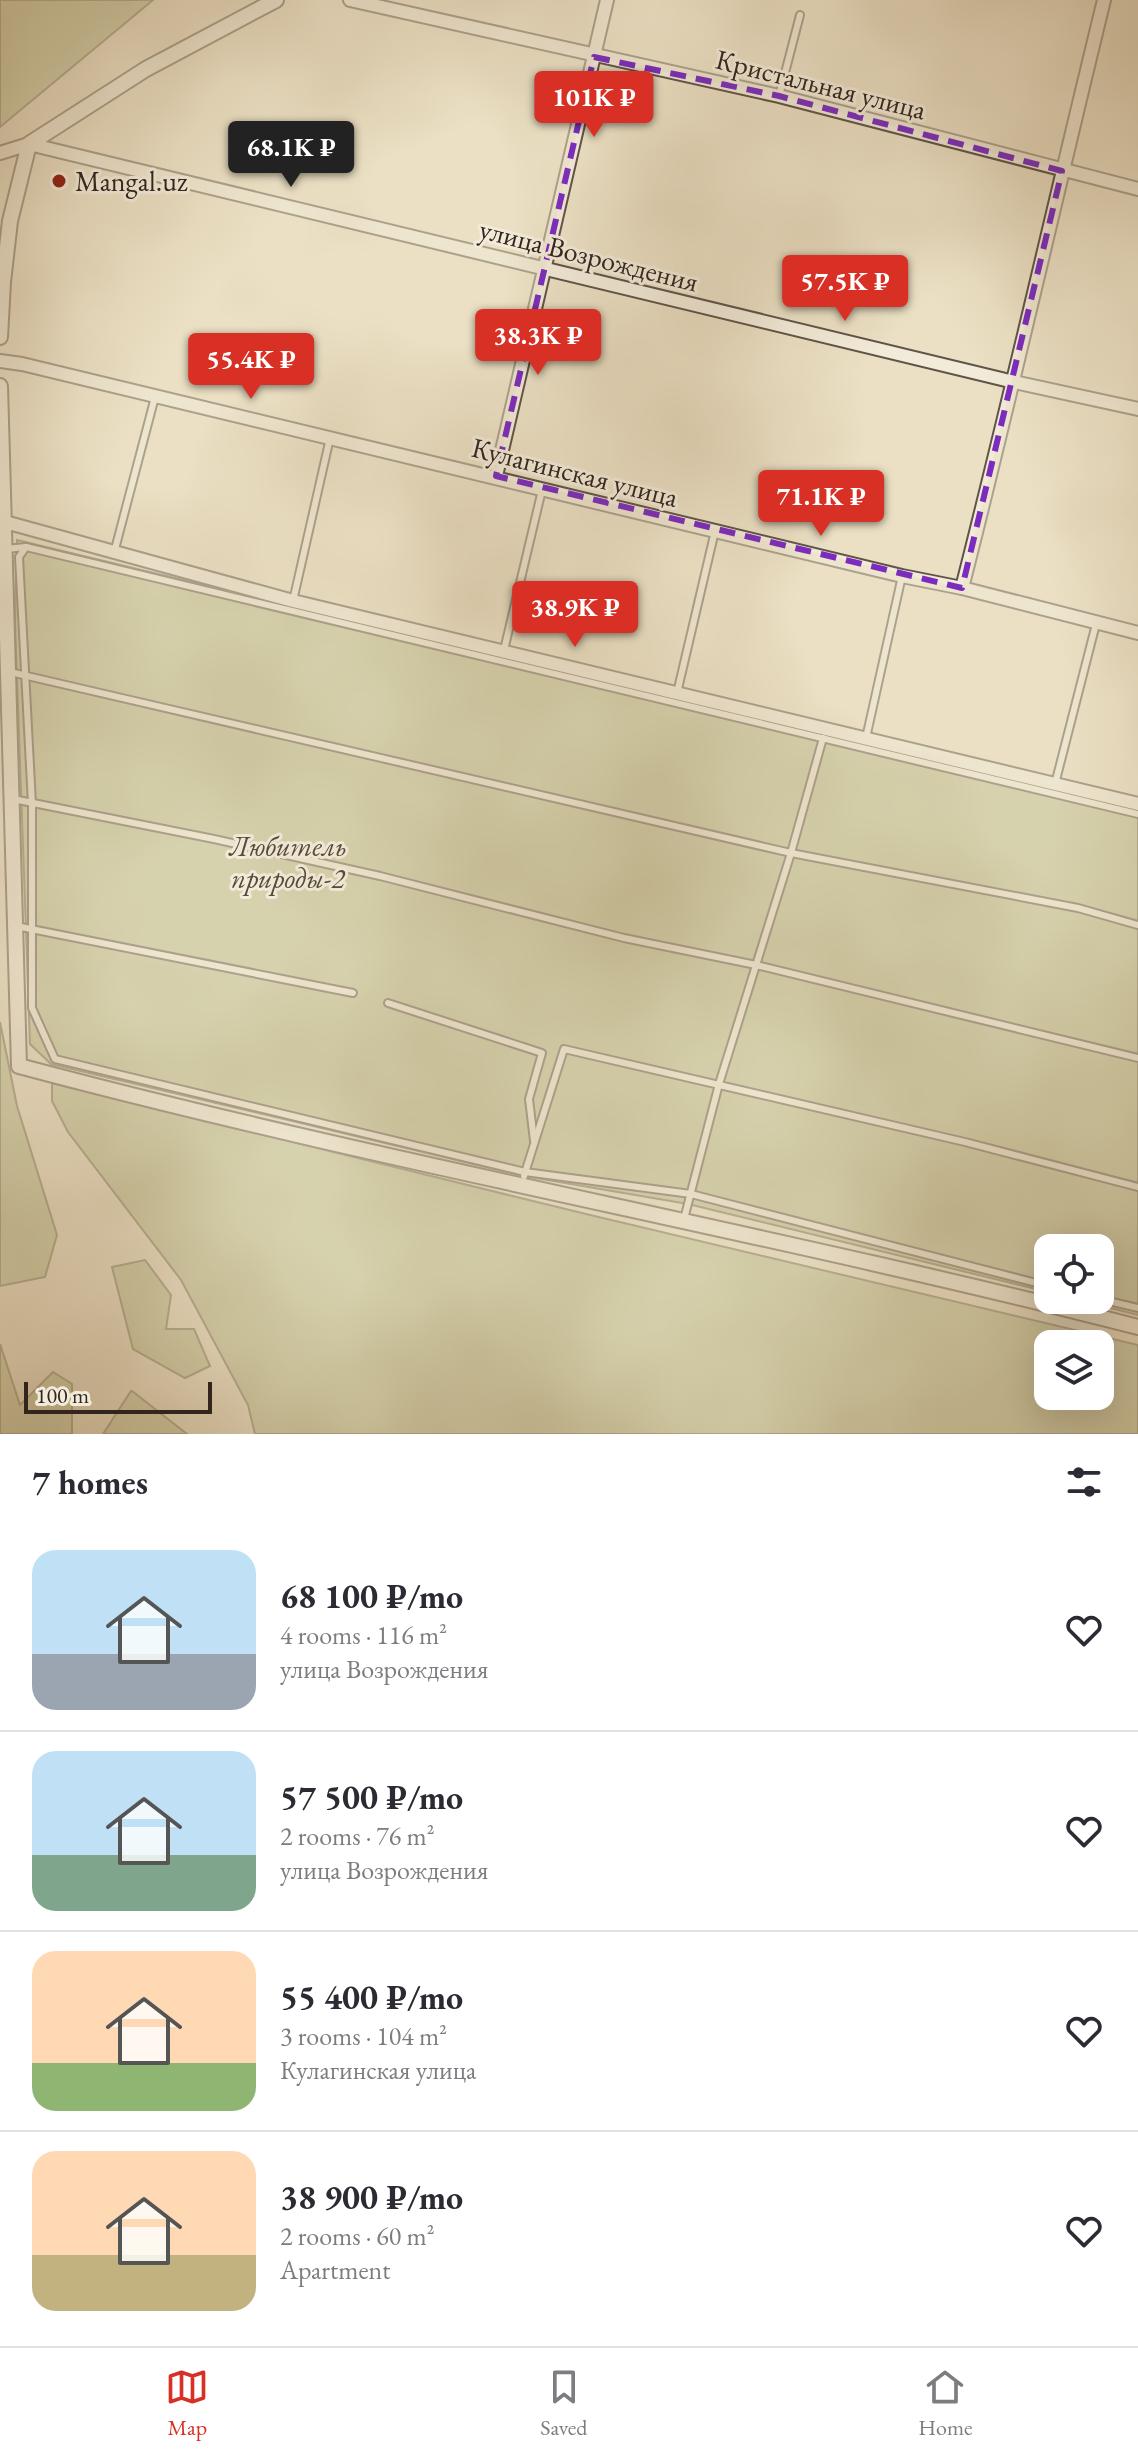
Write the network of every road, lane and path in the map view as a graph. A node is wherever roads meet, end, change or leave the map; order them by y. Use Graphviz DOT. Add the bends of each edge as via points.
graph roads {
  1 [pos="276,0"];
  2 [pos="350,0"];
  3 [pos="607,0"];
  4 [pos="1104,0"];
  5 [pos="800,15"];
  6 [pos="594,57"];
  7 [pos="779,96"];
  8 [pos="29,144"];
  9 [pos="0,153"];
  10 [pos="1062,171"];
  11 [pos="1138,189"];
  12 [pos="545,270"];
  13 [pos="0,337"];
  14 [pos="0,361"];
  15 [pos="1014,382"];
  16 [pos="0,386"];
  17 [pos="155,396"];
  18 [pos="1138,409"];
  19 [pos="330,438"];
  20 [pos="496,476"];
  21 [pos="542,489"];
  22 [pos="5,522"];
  23 [pos="715,531"];
  24 [pos="26,547"];
  25 [pos="6,549"];
  26 [pos="114,553"];
  27 [pos="902,576"];
  28 [pos="962,588"];
  29 [pos="293,601"];
  30 [pos="1096,624"];
  31 [pos="1138,633"];
  32 [pos="504,650"];
  33 [pos="16,673"];
  34 [pos="677,693"];
  35 [pos="823,738"];
  36 [pos="866,738"];
  37 [pos="1055,784"];
  38 [pos="13,799"];
  39 [pos="32,804"];
  40 [pos="1138,804"];
  41 [pos="1138,814"];
  42 [pos="791,853"];
  43 [pos="1138,925"];
  44 [pos="16,926"];
  45 [pos="32,927"];
  46 [pos="756,965"];
  47 [pos="353,993"];
  48 [pos="388,1003"];
  49 [pos="1138,1058"];
  50 [pos="55,1059"];
  51 [pos="47,1074"];
  52 [pos="719,1084"];
  53 [pos="535,1144"];
  54 [pos="524,1180"];
  55 [pos="1138,1187"];
  56 [pos="691,1194"];
  57 [pos="684,1221"];
  58 [pos="1034,1282"];
  59 [pos="1114,1302"];
  60 [pos="1138,1308"];
  61 [pos="1138,1327"];
  1 -- 8 [label="street" via="146,69"];
  2 -- 6 [label="street, Кристальная улица"];
  3 -- 6 [label="street"];
  4 -- 10 [label="street"];
  5 -- 7 [label="lane"];
  6 -- 7 [label="street, Кристальная улица"];
  6 -- 12 [label="street"];
  7 -- 10 [label="street, Кристальная улица"];
  8 -- 9 [label="street"];
  8 -- 12 [label="street, улица Возрождения"];
  8 -- 13 [label="street" via="10,221"];
  10 -- 11 [label="street, Кристальная улица"];
  10 -- 15 [label="street"];
  12 -- 15 [label="street, улица Возрождения"];
  12 -- 20 [label="street"];
  14 -- 17 [label="street, Кулагинская улица"];
  15 -- 18 [label="street, улица Возрождения"];
  15 -- 28 [label="street"];
  16 -- 22 [label="street"];
  17 -- 19 [label="street, Кулагинская улица"];
  17 -- 26 [label="lane"];
  19 -- 20 [label="street, Кулагинская улица"];
  19 -- 29 [label="lane"];
  20 -- 21 [label="street, Кулагинская улица"];
  21 -- 23 [label="street, Кулагинская улица"];
  21 -- 32 [label="lane"];
  22 -- 25 [label="street"];
  22 -- 26 [label="street"];
  23 -- 27 [label="street, Кулагинская улица"];
  23 -- 34 [label="lane"];
  24 -- 25 [label="lane"];
  24 -- 33 [label="lane" via="19,557"];
  24 -- 35 [label="lane"];
  25 -- 33 [label="street"];
  26 -- 29 [label="street"];
  27 -- 28 [label="street, Кулагинская улица"];
  27 -- 36 [label="lane"];
  28 -- 30 [label="street, Кулагинская улица"];
  29 -- 32 [label="street"];
  30 -- 31 [label="street, Кулагинская улица"];
  30 -- 37 [label="lane"];
  32 -- 34 [label="street"];
  33 -- 38 [label="street"];
  33 -- 39 [label="lane"];
  33 -- 42 [label="lane"];
  34 -- 36 [label="street"];
  35 -- 41 [label="lane"];
  35 -- 42 [label="lane"];
  36 -- 37 [label="street"];
  37 -- 40 [label="street"];
  38 -- 39 [label="lane"];
  38 -- 44 [label="street"];
  39 -- 45 [label="lane"];
  39 -- 46 [label="lane" via="214,839"];
  42 -- 43 [label="lane" via="1078,908"];
  42 -- 46 [label="lane"];
  44 -- 45 [label="lane"];
  44 -- 51 [label="street" via="19,1066"];
  45 -- 47 [label="lane"];
  45 -- 50 [label="lane" via="32,1008"];
  46 -- 49 [label="lane"];
  46 -- 52 [label="lane"];
  48 -- 53 [label="lane" via="542,1053 529,1099"];
  50 -- 51 [label="lane"];
  50 -- 54 [label="lane"];
  51 -- 54 [label="street"];
  52 -- 53 [label="lane" via="564,1049"];
  52 -- 55 [label="lane"];
  52 -- 56 [label="lane"];
  53 -- 54 [label="lane"];
  54 -- 56 [label="lane"];
  54 -- 57 [label="street"];
  56 -- 57 [label="lane"];
  56 -- 58 [label="lane"];
  57 -- 61 [label="street"];
  59 -- 60 [label="lane"];
}
